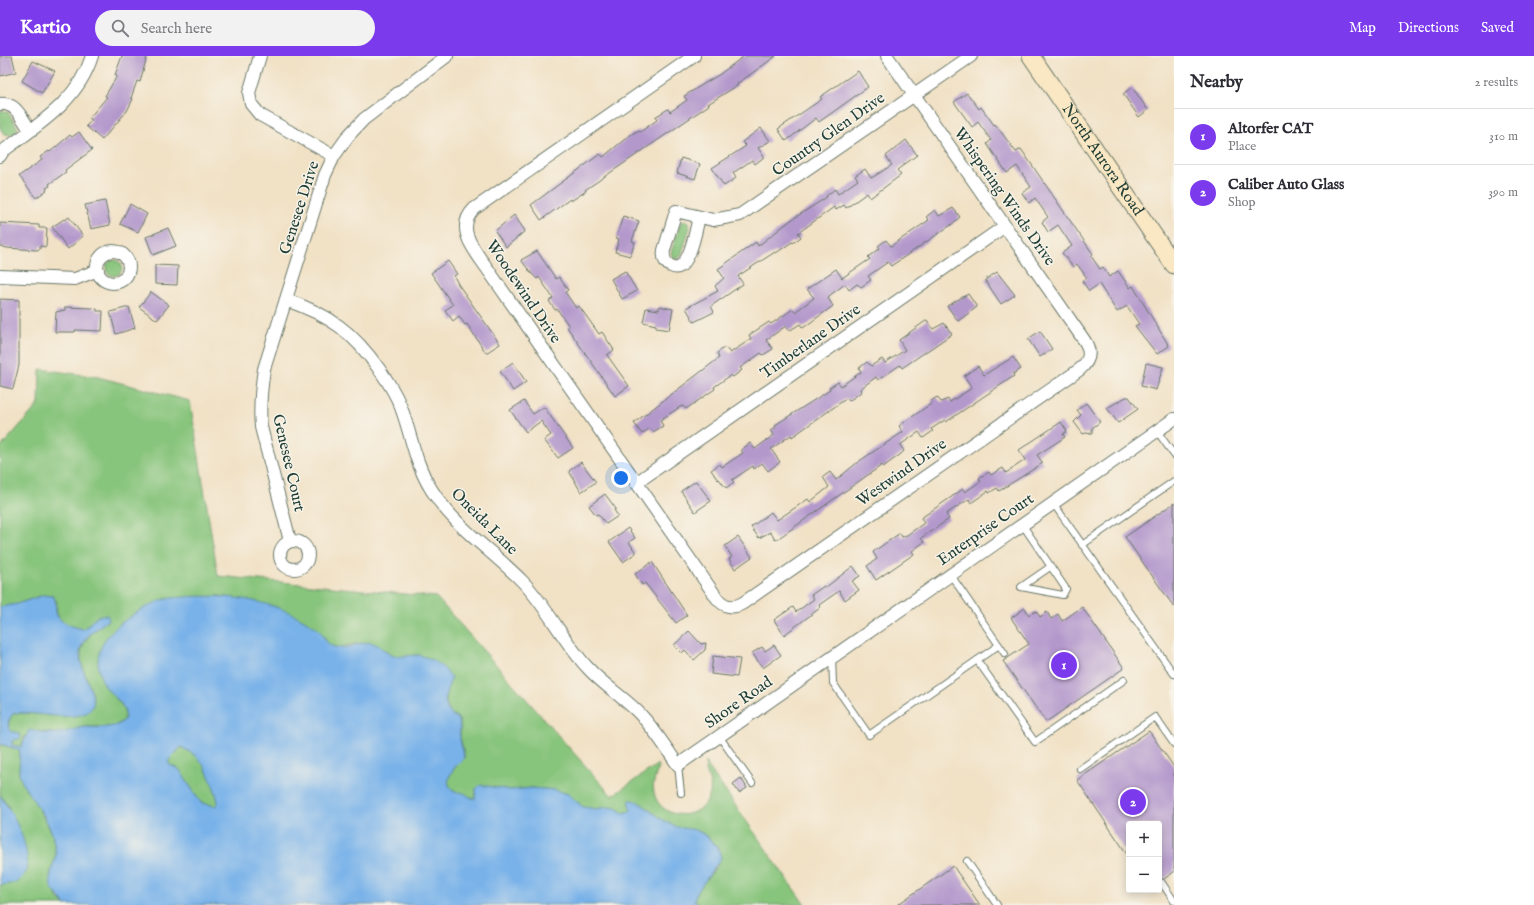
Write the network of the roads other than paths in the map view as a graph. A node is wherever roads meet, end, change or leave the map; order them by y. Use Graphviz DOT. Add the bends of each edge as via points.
graph roads {
  1 [pos="92,56"];
  2 [pos="260,56"];
  3 [pos="447,56"];
  4 [pos="694,56"];
  5 [pos="887,56"];
  6 [pos="971,56"];
  7 [pos="1031,56"];
  8 [pos="914,95"];
  9 [pos="0,104"];
  10 [pos="30,130"];
  11 [pos="2,148"];
  12 [pos="334,156"];
  13 [pos="699,217"];
  14 [pos="1005,226"];
  15 [pos="1174,265"];
  16 [pos="98,270"];
  17 [pos="0,276"];
  18 [pos="286,300"];
  19 [pos="1089,357"];
  20 [pos="1174,420"];
  21 [pos="1157,431"];
  22 [pos="1174,455"];
  23 [pos="1174,481"];
  24 [pos="636,483"];
  25 [pos="1053,502"];
  26 [pos="1022,524"];
  27 [pos="290,541"];
  28 [pos="1082,545"];
  29 [pos="1050,567"];
  30 [pos="950,574"];
  31 [pos="728,607"];
  32 [pos="999,645"];
  33 [pos="1005,654"];
  34 [pos="832,657"];
  35 [pos="977,660"];
  36 [pos="818,667"];
  37 [pos="1174,674"];
  38 [pos="1124,680"];
  39 [pos="718,736"];
  40 [pos="1174,744"];
  41 [pos="678,765"];
  42 [pos="1080,769"];
  43 [pos="752,783"];
  44 [pos="681,794"];
  45 [pos="967,860"];
  46 [pos="1162,883"];
  47 [pos="1174,900"];
  48 [pos="997,905"];
  1 -- 10 [label="street" via="85,75 69,98"];
  2 -- 12 [label="street" via="249,93 254,110 267,120"];
  3 -- 12 [label="street, Genesee Drive" via="364,119"];
  4 -- 24 [label="street, Woodewind Drive" via="474,209 468,214 465,226 470,243 482,262"];
  5 -- 8 [label="street, Whispering Winds Drive"];
  6 -- 8 [label="street, Country Glen Drive"];
  7 -- 15 [label="main road, North Aurora Road"];
  8 -- 13 [label="street, Country Glen Drive" via="750,210 731,218 713,220"];
  8 -- 14 [label="street, Whispering Winds Drive"];
  9 -- 10 [label="street" via="15,108"];
  10 -- 11 [label="street"];
  12 -- 18 [label="street, Genesee Drive" via="325,176"];
  14 -- 19 [label="street, Whispering Winds Drive" via="1087,345"];
  14 -- 24 [label="street, Timberlane Drive"];
  16 -- 17 [label="street" via="75,279"];
  18 -- 27 [label="street, Genesee Court" via="264,369 259,410"];
  18 -- 41 [label="street, Oneida Lane" via="329,318 363,346 397,398 426,482 443,506 459,524 523,582 542,604 580,659 645,719"];
  19 -- 31 [label="street, Westwind Drive" via="1079,370 744,603"];
  20 -- 21 [label="street, Enterprise Court"];
  21 -- 22 [label="lane"];
  21 -- 25 [label="street, Enterprise Court"];
  23 -- 28 [label="lane"];
  24 -- 31 [label="street, Woodewind Drive" via="716,598"];
  25 -- 26 [label="street, Enterprise Court"];
  25 -- 28 [label="lane"];
  26 -- 29 [label="lane"];
  26 -- 30 [label="street, Enterprise Court"];
  28 -- 37 [label="lane"];
  29 -- 29 [label="lane" via="1066,589 1063,595 1021,587"];
  30 -- 32 [label="lane"];
  30 -- 34 [label="street, Enterprise Court"];
  32 -- 33 [label="lane"];
  32 -- 35 [label="lane"];
  34 -- 35 [label="lane" via="833,683 869,735"];
  34 -- 36 [label="street, Enterprise Court"];
  35 -- 38 [label="lane" via="1035,742"];
  36 -- 39 [label="street, Shore Road"];
  39 -- 41 [label="street, Shore Road"];
  39 -- 43 [label="lane"];
  40 -- 42 [label="lane" via="1155,717"];
  41 -- 44 [label="lane"];
  45 -- 48 [label="lane"];
  46 -- 47 [label="lane"];
}
